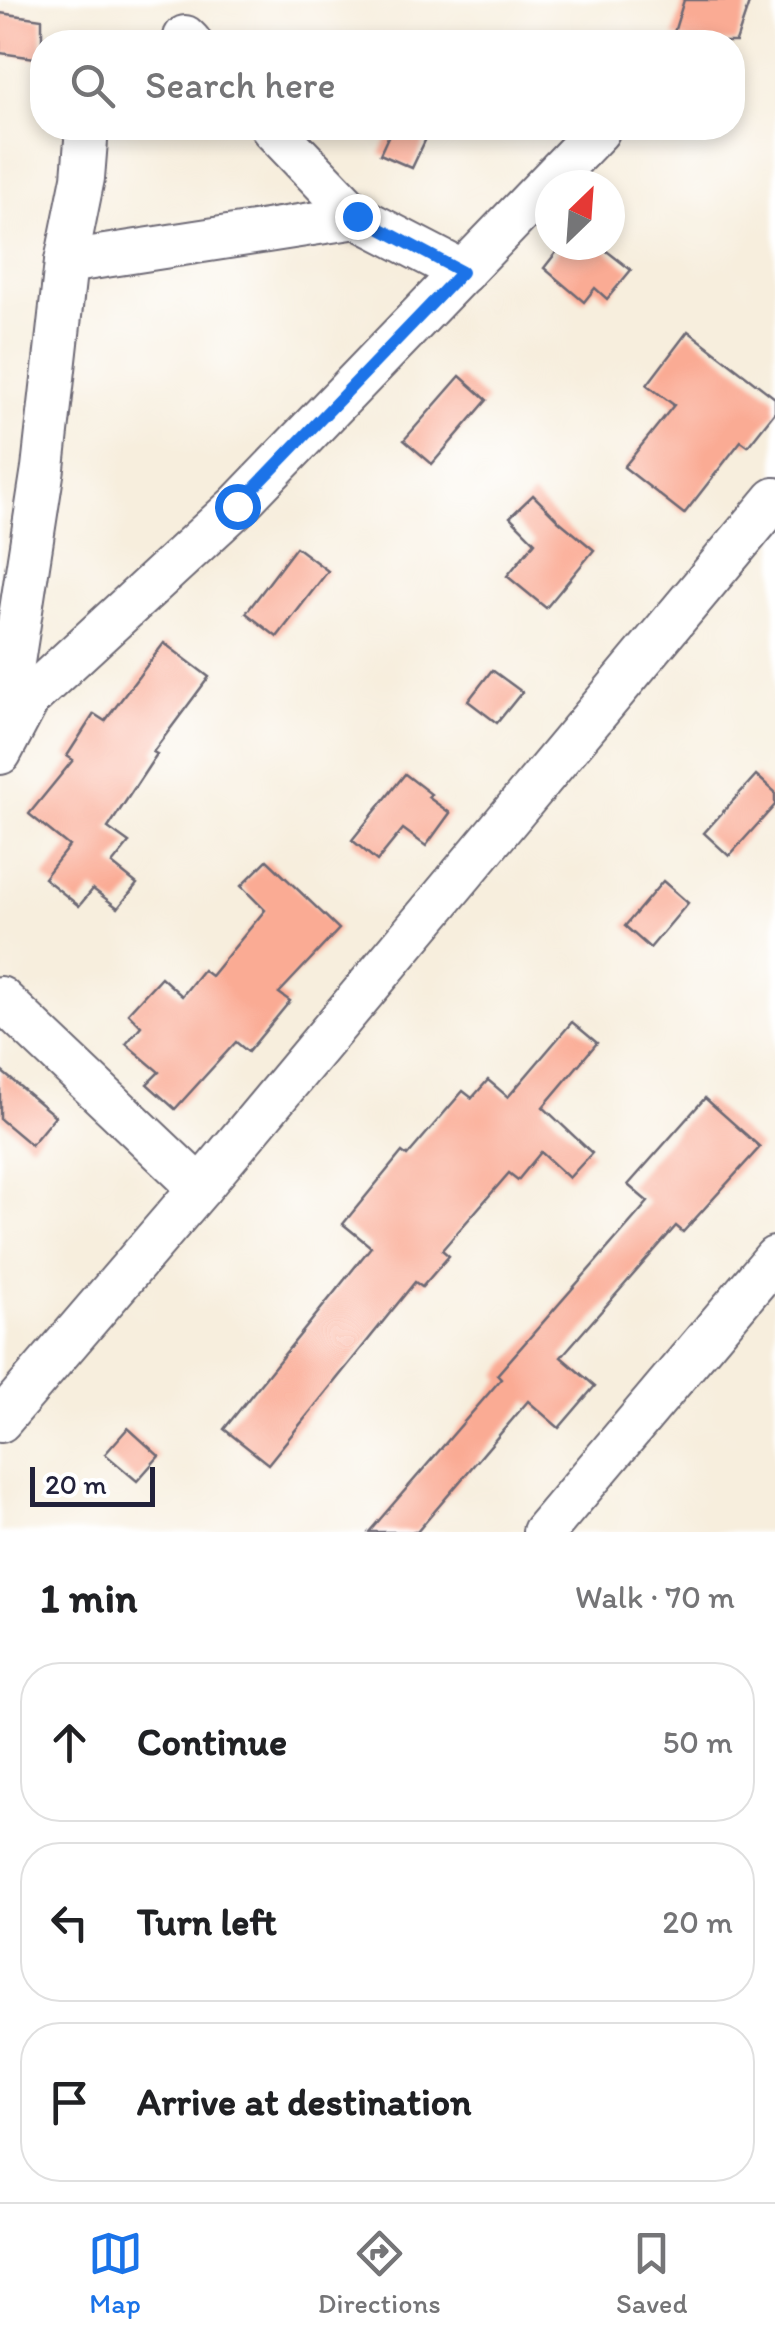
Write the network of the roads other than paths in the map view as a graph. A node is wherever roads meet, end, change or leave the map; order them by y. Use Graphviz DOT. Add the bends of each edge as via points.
graph roads {
  1 [pos="86,140"];
  2 [pos="284,140"];
  3 [pos="589,140"];
  4 [pos="357,216"];
  5 [pos="66,262"];
  6 [pos="462,272"];
  7 [pos="775,499"];
  8 [pos="0,750"];
  9 [pos="0,998"];
  10 [pos="200,1188"];
  11 [pos="775,1258"];
  12 [pos="0,1422"];
  13 [pos="544,1532"];
  1 -- 5 [label="street"];
  2 -- 4 [label="street"];
  3 -- 6 [label="street"];
  4 -- 5 [label="street"];
  4 -- 6 [label="street"];
  5 -- 8 [label="street" via="44,468"];
  6 -- 8 [label="street" via="237,506 28,698"];
  7 -- 10 [label="street"];
  9 -- 10 [label="street"];
  10 -- 12 [label="street"];
  11 -- 13 [label="street"];
}
